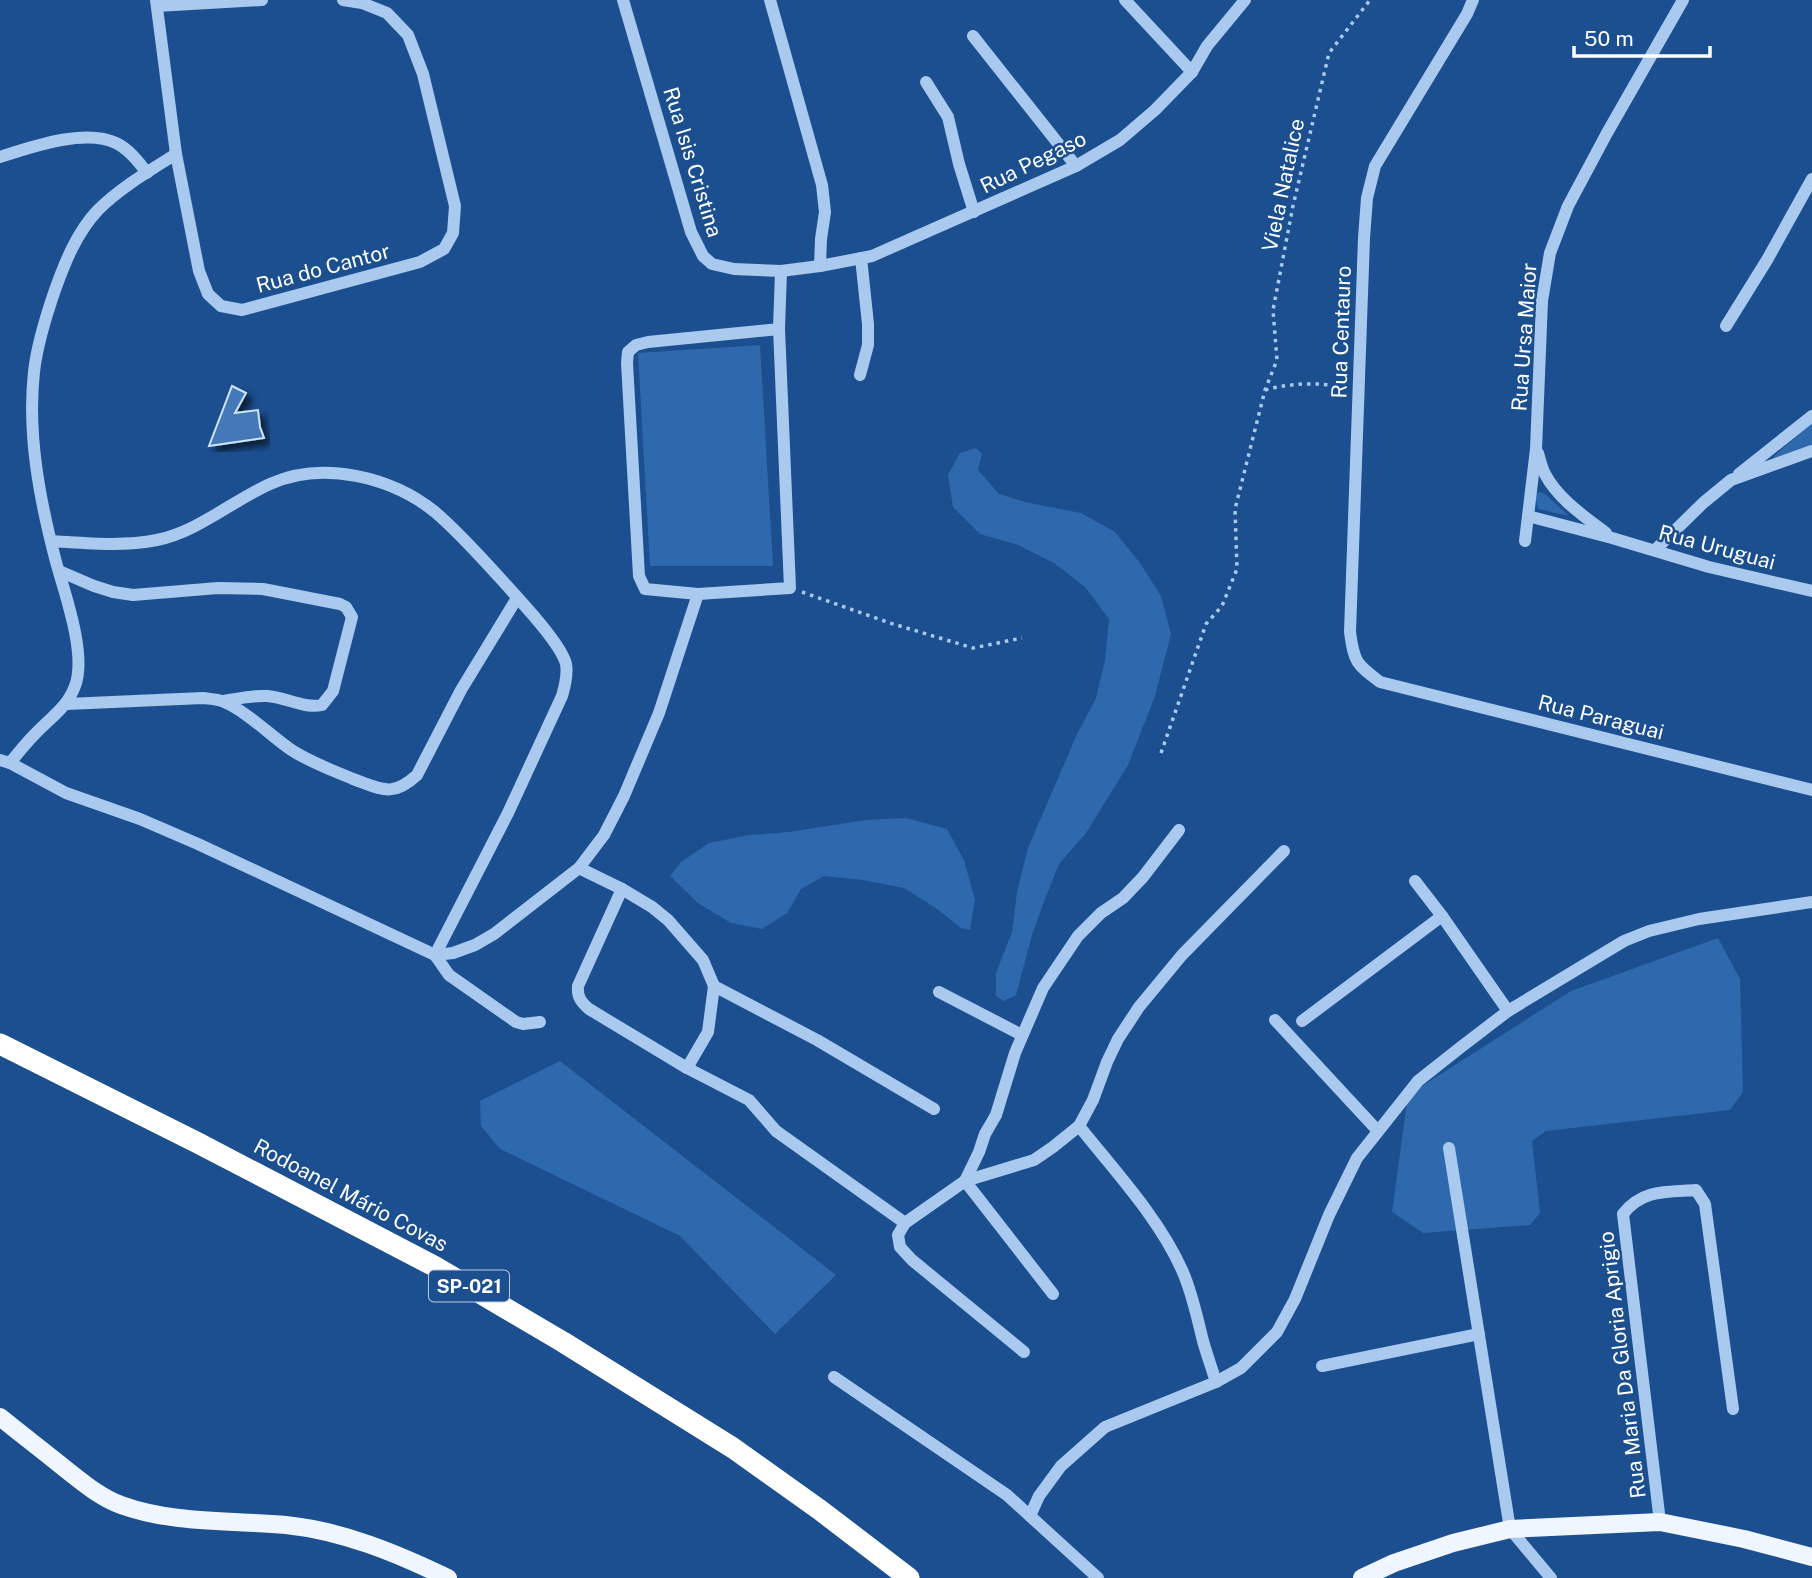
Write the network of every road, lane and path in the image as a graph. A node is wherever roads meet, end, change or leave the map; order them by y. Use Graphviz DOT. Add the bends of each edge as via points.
graph roads {
  1 [pos="262,0"];
  2 [pos="343,0"];
  3 [pos="623,0"];
  4 [pos="770,0"];
  5 [pos="1125,0"];
  6 [pos="1370,0"];
  7 [pos="1473,0"];
  8 [pos="1683,0"];
  9 [pos="1243,1"];
  10 [pos="156,3"];
  11 [pos="973,36"];
  12 [pos="1192,72"];
  13 [pos="926,82"];
  14 [pos="176,154"];
  15 [pos="0,157"];
  16 [pos="1076,166"];
  17 [pos="147,173"];
  18 [pos="1812,179"];
  19 [pos="974,212"];
  20 [pos="861,258"];
  21 [pos="820,266"];
  22 [pos="781,271"];
  23 [pos="1726,326"];
  24 [pos="779,329"];
  25 [pos="860,375"];
  26 [pos="1265,390"];
  27 [pos="1359,390"];
  28 [pos="1812,416"];
  29 [pos="1536,449"];
  30 [pos="1812,451"];
  31 [pos="1731,481"];
  32 [pos="1528,516"];
  33 [pos="1612,538"];
  34 [pos="51,541"];
  35 [pos="1525,541"];
  36 [pos="1655,551"];
  37 [pos="59,571"];
  38 [pos="790,588"];
  39 [pos="1812,590"];
  40 [pos="698,594"];
  41 [pos="517,598"];
  42 [pos="1022,638"];
  43 [pos="1380,682"];
  44 [pos="221,701"];
  45 [pos="67,704"];
  46 [pos="1161,753"];
  47 [pos="5,761"];
  48 [pos="1812,790"];
  49 [pos="1179,830"];
  50 [pos="1284,851"];
  51 [pos="579,868"];
  52 [pos="1415,881"];
  53 [pos="622,889"];
  54 [pos="1812,902"];
  55 [pos="1442,916"];
  56 [pos="435,955"];
  57 [pos="714,986"];
  58 [pos="939,992"];
  59 [pos="1508,1011"];
  60 [pos="1275,1020"];
  61 [pos="1302,1021"];
  62 [pos="540,1022"];
  63 [pos="1022,1035"];
  64 [pos="0,1044"];
  65 [pos="687,1068"];
  66 [pos="934,1109"];
  67 [pos="1079,1126"];
  68 [pos="1377,1130"];
  69 [pos="1449,1149"];
  70 [pos="965,1181"];
  71 [pos="905,1223"];
  72 [pos="1054,1294"];
  73 [pos="1479,1334"];
  74 [pos="1024,1352"];
  75 [pos="1322,1366"];
  76 [pos="834,1377"];
  77 [pos="1216,1382"];
  78 [pos="1733,1409"];
  79 [pos="0,1417"];
  80 [pos="1030,1516"];
  81 [pos="1660,1522"];
  82 [pos="1510,1529"];
  83 [pos="1812,1557"];
  84 [pos="448,1578"];
  85 [pos="909,1578"];
  86 [pos="1098,1578"];
  87 [pos="1363,1578"];
  88 [pos="1551,1578"];
  1 -- 10 [label="street, Rua do Cantor"];
  2 -- 14 [label="street, Rua do Cantor" via="387,13 408,35 423,74 455,206 453,233 444,249 420,262 243,310 221,306 208,294 199,271"];
  3 -- 22 [label="street, Rua Isis Cristina" via="691,232 703,256 712,264 734,269"];
  4 -- 21 [label="street" via="821,184 825,212"];
  5 -- 12 [label="street"];
  6 -- 26 [label="path, Viela Natalice" via="1329,53 1273,310 1277,360"];
  7 -- 27 [label="street, Rua Centauro" via="1375,166 1364,238"];
  8 -- 29 [label="street, Rua Ursa Maior" via="1607,133 1550,253 1542,301"];
  9 -- 12 [label="street, Rua Pegaso"];
  10 -- 14 [label="street, Rua do Cantor"];
  11 -- 16 [label="street"];
  12 -- 16 [label="street, Rua Pegaso" via="1120,140"];
  13 -- 19 [label="street" via="948,117"];
  14 -- 17 [label="street"];
  15 -- 17 [label="street" via="68,139 100,137 127,150"];
  16 -- 19 [label="street, Rua Pegaso"];
  17 -- 34 [label="street" via="97,211 84,227 65,263 45,321 34,372 33,421 37,475"];
  18 -- 23 [label="street"];
  19 -- 20 [label="street, Rua Pegaso"];
  20 -- 21 [label="street, Rua Pegaso"];
  20 -- 25 [label="street" via="868,345"];
  21 -- 22 [label="street, Rua Pegaso"];
  22 -- 24 [label="street"];
  24 -- 38 [label="street"];
  24 -- 40 [label="street" via="649,342 628,352 639,576 645,589"];
  26 -- 27 [label="path" via="1329,384"];
  26 -- 46 [label="path, Viela Natalice" via="1235,509 1237,569 1222,606 1206,624"];
  27 -- 43 [label="street, Rua Centauro" via="1350,632 1360,668"];
  28 -- 31 [label="street"];
  29 -- 32 [label="street, Rua Ursa Maior"];
  29 -- 33 [label="street, Rua Uruguai" via="1556,490"];
  30 -- 31 [label="street"];
  31 -- 36 [label="street"];
  32 -- 33 [label="street, Rua Uruguai"];
  32 -- 35 [label="street, Rua Ursa Maior"];
  33 -- 36 [label="street, Rua Uruguai"];
  34 -- 37 [label="street"];
  34 -- 41 [label="street" via="113,545 157,540 190,528 287,477 344,473 405,492 433,510"];
  36 -- 39 [label="street, Rua Uruguai"];
  37 -- 44 [label="street" via="133,595 263,589 340,604 350,612 332,691 322,705 264,695"];
  37 -- 45 [label="street" via="79,669"];
  38 -- 40 [label="street"];
  38 -- 42 [label="path" via="973,648"];
  40 -- 51 [label="street" via="659,713 624,796 604,835"];
  41 -- 44 [label="street" via="461,690 417,775 397,789 383,790 311,761"];
  41 -- 56 [label="street" via="557,646 566,663 567,679 508,813"];
  43 -- 48 [label="street, Rua Paraguai"];
  44 -- 45 [label="street"];
  45 -- 47 [label="street"];
  47 -- 56 [label="street" via="66,793 198,844"];
  49 -- 63 [label="street" via="1123,898 1078,936 1043,988"];
  50 -- 67 [label="street" via="1182,955 1139,1007 1118,1039"];
  51 -- 53 [label="street"];
  51 -- 56 [label="street" via="494,934 453,953"];
  52 -- 55 [label="street"];
  53 -- 57 [label="street" via="668,920 703,960"];
  53 -- 65 [label="street" via="578,995 589,1009"];
  54 -- 59 [label="street" via="1648,931"];
  55 -- 59 [label="street"];
  55 -- 61 [label="street"];
  56 -- 62 [label="street" via="449,975 516,1022"];
  57 -- 65 [label="street" via="708,1032"];
  57 -- 66 [label="street"];
  58 -- 63 [label="street"];
  59 -- 68 [label="street" via="1418,1081"];
  60 -- 68 [label="street"];
  63 -- 70 [label="street" via="996,1115"];
  64 -- 85 [label="highway, Rodoanel Mário Covas / SP-021" via="446,1272 733,1448"];
  65 -- 71 [label="street" via="748,1100 776,1131"];
  67 -- 70 [label="street" via="1034,1160"];
  67 -- 77 [label="street" via="1166,1239 1194,1303"];
  68 -- 77 [label="street" via="1357,1158 1329,1215 1278,1332 1241,1368"];
  69 -- 73 [label="street"];
  70 -- 71 [label="street"];
  70 -- 72 [label="street"];
  71 -- 74 [label="street" via="898,1236 900,1247"];
  73 -- 75 [label="street"];
  73 -- 82 [label="street"];
  76 -- 80 [label="street" via="1007,1495"];
  77 -- 80 [label="street" via="1105,1427 1061,1466"];
  78 -- 81 [label="street, Rua Maria Da Gloria Aprigio" via="1705,1203 1696,1190 1649,1194 1632,1202 1623,1214"];
  79 -- 84 [label="main road" via="120,1505 186,1519 323,1531 405,1557"];
  80 -- 86 [label="street"];
  81 -- 82 [label="main road"];
  81 -- 83 [label="main road"];
  82 -- 87 [label="main road" via="1429,1551"];
  82 -- 88 [label="street"];
}
